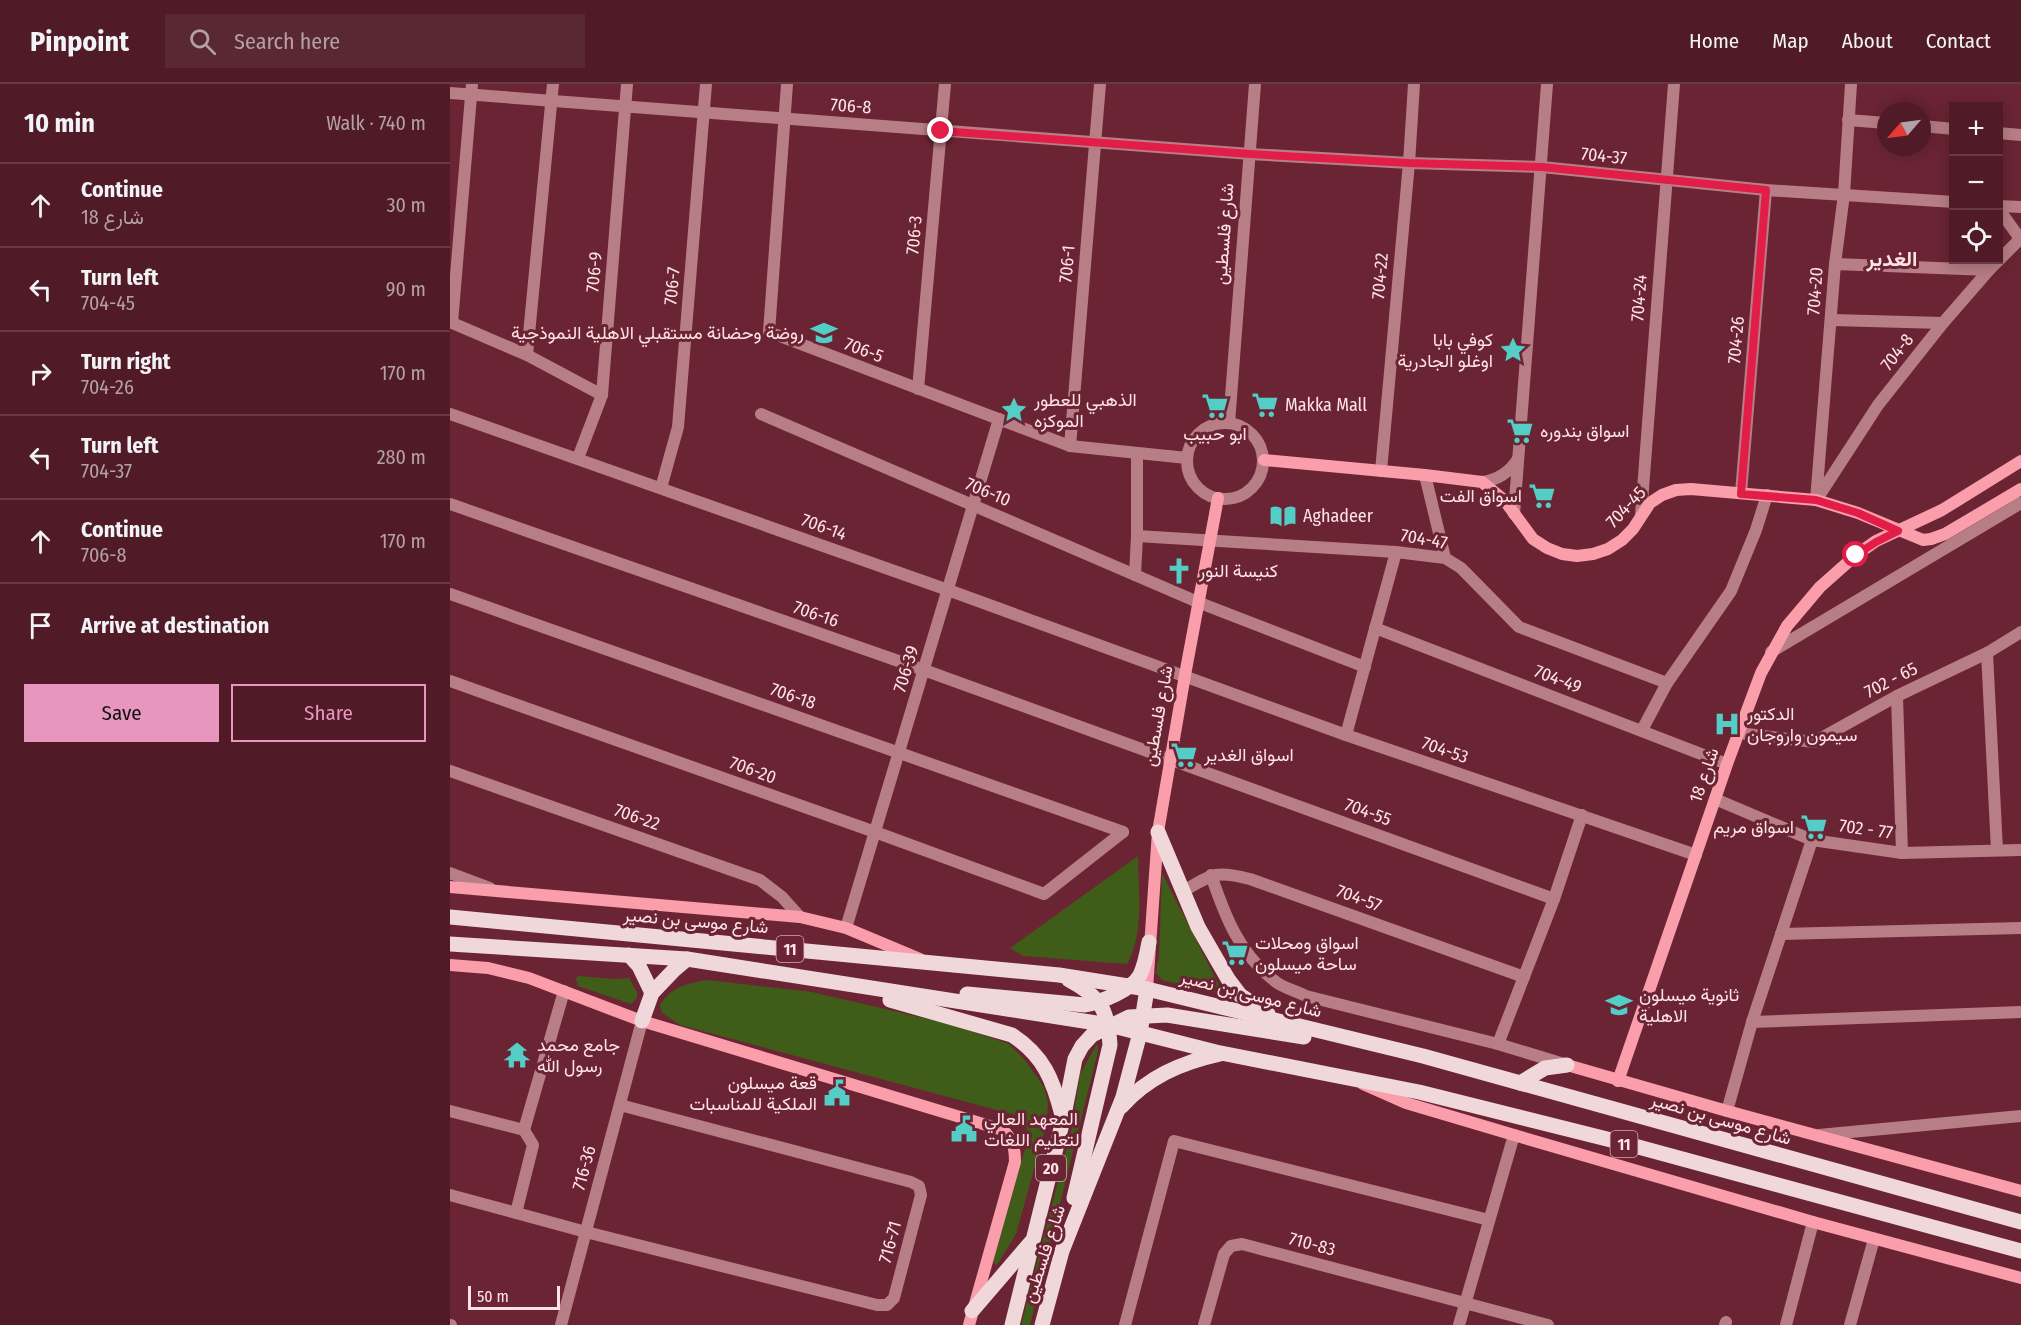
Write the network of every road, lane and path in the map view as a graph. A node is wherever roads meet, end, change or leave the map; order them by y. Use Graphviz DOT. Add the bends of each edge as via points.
graph roads {
  1 [pos="553,84"];
  2 [pos="627,84"];
  3 [pos="706,84"];
  4 [pos="787,84"];
  5 [pos="945,84"];
  6 [pos="1100,84"];
  7 [pos="1255,84"];
  8 [pos="1414,84"];
  9 [pos="1547,84"];
  10 [pos="1674,84"];
  11 [pos="1851,84"];
  12 [pos="472,89"];
  13 [pos="450,93"];
  14 [pos="552,101"];
  15 [pos="625,107"];
  16 [pos="704,113"];
  17 [pos="784,119"];
  18 [pos="1848,120"];
  19 [pos="1877,122"];
  20 [pos="1931,127"];
  21 [pos="1949,129"];
  22 [pos="941,131"];
  23 [pos="2003,133"];
  24 [pos="2021,135"];
  25 [pos="1096,142"];
  26 [pos="1250,154"];
  27 [pos="1409,163"];
  28 [pos="1542,167"];
  29 [pos="1665,180"];
  30 [pos="1766,190"];
  31 [pos="1844,194"];
  32 [pos="1949,202"];
  33 [pos="2003,207"];
  34 [pos="2021,207"];
  35 [pos="2000,210"];
  36 [pos="2021,239"];
  37 [pos="1835,264"];
  38 [pos="1989,270"];
  39 [pos="1832,320"];
  40 [pos="451,323"];
  41 [pos="1943,323"];
  42 [pos="527,355"];
  43 [pos="918,389"];
  44 [pos="602,395"];
  45 [pos="450,414"];
  46 [pos="761,414"];
  47 [pos="999,419"];
  48 [pos="1229,423"];
  49 [pos="1070,446"];
  50 [pos="1137,453"];
  51 [pos="578,458"];
  52 [pos="1187,458"];
  53 [pos="1519,458"];
  54 [pos="1264,460"];
  55 [pos="2021,461"];
  56 [pos="1381,471"];
  57 [pos="1425,475"];
  58 [pos="1482,482"];
  59 [pos="661,488"];
  60 [pos="2021,489"];
  61 [pos="1741,494"];
  62 [pos="1767,495"];
  63 [pos="1218,498"];
  64 [pos="1816,500"];
  65 [pos="450,504"];
  66 [pos="2021,504"];
  67 [pos="974,506"];
  68 [pos="1514,514"];
  69 [pos="1641,515"];
  70 [pos="1898,531"];
  71 [pos="1137,536"];
  72 [pos="1211,539"];
  73 [pos="1396,552"];
  74 [pos="1445,558"];
  75 [pos="1135,575"];
  76 [pos="948,590"];
  77 [pos="450,594"];
  78 [pos="1200,603"];
  79 [pos="1375,628"];
  80 [pos="2021,632"];
  81 [pos="1771,652"];
  82 [pos="1987,653"];
  83 [pos="1365,667"];
  84 [pos="924,670"];
  85 [pos="1185,675"];
  86 [pos="450,681"];
  87 [pos="1667,683"];
  88 [pos="1897,696"];
  89 [pos="1642,730"];
  90 [pos="1738,733"];
  91 [pos="1346,735"];
  92 [pos="899,753"];
  93 [pos="1170,760"];
  94 [pos="1727,764"];
  95 [pos="450,771"];
  96 [pos="1715,799"];
  97 [pos="1582,815"];
  98 [pos="875,832"];
  99 [pos="1158,832"];
  100 [pos="1812,840"];
  101 [pos="2021,849"];
  102 [pos="1997,850"];
  103 [pos="1902,853"];
  104 [pos="1696,855"];
  105 [pos="450,873"];
  106 [pos="1211,875"];
  107 [pos="450,888"];
  108 [pos="500,892"];
  109 [pos="1182,892"];
  110 [pos="1044,894"];
  111 [pos="1554,899"];
  112 [pos="450,917"];
  113 [pos="800,917"];
  114 [pos="846,928"];
  115 [pos="2021,928"];
  116 [pos="1781,934"];
  117 [pos="1149,942"];
  118 [pos="450,944"];
  119 [pos="629,956"];
  120 [pos="687,959"];
  121 [pos="929,962"];
  122 [pos="450,965"];
  123 [pos="1059,975"];
  124 [pos="1524,977"];
  125 [pos="826,982"];
  126 [pos="1128,986"];
  127 [pos="1148,989"];
  128 [pos="564,991"];
  129 [pos="652,993"];
  130 [pos="1100,1002"];
  131 [pos="2021,1012"];
  132 [pos="1143,1016"];
  133 [pos="642,1021"];
  134 [pos="1281,1022"];
  135 [pos="1752,1022"];
  136 [pos="1109,1025"];
  137 [pos="1140,1033"];
  138 [pos="1498,1044"];
  139 [pos="1224,1053"];
  140 [pos="1423,1056"];
  141 [pos="1567,1065"];
  142 [pos="1352,1078"];
  143 [pos="1618,1081"];
  144 [pos="1520,1083"];
  145 [pos="620,1105"];
  146 [pos="450,1111"];
  147 [pos="1117,1111"];
  148 [pos="1727,1111"];
  149 [pos="2021,1116"];
  150 [pos="1063,1120"];
  151 [pos="524,1130"];
  152 [pos="1514,1135"];
  153 [pos="1818,1135"];
  154 [pos="2021,1191"];
  155 [pos="450,1195"];
  156 [pos="516,1213"];
  157 [pos="1490,1220"];
  158 [pos="1813,1222"];
  159 [pos="2021,1222"];
  160 [pos="586,1232"];
  161 [pos="1034,1237"];
  162 [pos="1874,1239"];
  163 [pos="1062,1251"];
  164 [pos="2021,1251"];
  165 [pos="2021,1278"];
  166 [pos="1465,1302"];
  167 [pos="971,1318"];
  168 [pos="561,1325"];
  169 [pos="1012,1325"];
  170 [pos="1042,1325"];
  171 [pos="1125,1325"];
  172 [pos="1204,1325"];
  173 [pos="1459,1325"];
  174 [pos="1548,1325"];
  175 [pos="1786,1325"];
  176 [pos="1850,1325"];
  1 -- 14 [label="street"];
  2 -- 15 [label="street, 706-9"];
  3 -- 16 [label="street, 706-7"];
  4 -- 17 [label="street, 706-5"];
  5 -- 22 [label="street, 706-3"];
  6 -- 25 [label="street, 706-1"];
  7 -- 26 [label="street, شارع فلسطين"];
  8 -- 27 [label="street, 704-22"];
  9 -- 28 [label="street"];
  10 -- 29 [label="street, 704-24"];
  11 -- 18 [label="street, 704-20"];
  12 -- 13 [label="street, 706-8"];
  12 -- 14 [label="street, 706-8"];
  12 -- 40 [label="street"];
  14 -- 15 [label="street, 706-8"];
  14 -- 42 [label="street"];
  15 -- 16 [label="street, 706-8"];
  15 -- 44 [label="street, 706-9"];
  16 -- 17 [label="street, 706-8"];
  16 -- 59 [label="street, 706-7" via="678,427"];
  17 -- 22 [label="street, 706-8"];
  17 -- 43 [label="street, 706-5" via="769,332"];
  18 -- 19 [label="street"];
  18 -- 31 [label="street, 704-20"];
  20 -- 21 [label="street"];
  22 -- 25 [label="street, 706-8"];
  22 -- 43 [label="street, 706-3"];
  23 -- 24 [label="street"];
  25 -- 26 [label="street, 706-8"];
  25 -- 49 [label="street, 706-1"];
  26 -- 27 [label="street, 704-37"];
  26 -- 48 [label="street, شارع فلسطين"];
  27 -- 28 [label="street, 704-37"];
  27 -- 56 [label="street, 704-22"];
  28 -- 29 [label="street, 704-37"];
  28 -- 53 [label="street"];
  29 -- 30 [label="street, 704-37"];
  29 -- 69 [label="street, 704-24"];
  30 -- 31 [label="street, 704-37"];
  30 -- 61 [label="street, 704-26"];
  31 -- 32 [label="street, 704-37"];
  31 -- 37 [label="street, 704-20"];
  33 -- 34 [label="street"];
  35 -- 36 [label="street"];
  36 -- 38 [label="street, 704-8"];
  37 -- 38 [label="street"];
  37 -- 39 [label="street, 704-20"];
  38 -- 41 [label="street, 704-8"];
  39 -- 41 [label="street"];
  39 -- 64 [label="street, 704-20"];
  40 -- 42 [label="street"];
  41 -- 64 [label="street, 704-8" via="1878,405"];
  42 -- 44 [label="street"];
  43 -- 47 [label="street, 706-5"];
  44 -- 51 [label="street, 706-9"];
  45 -- 51 [label="street, 706-14"];
  46 -- 67 [label="street, 706-10"];
  47 -- 49 [label="street, 706-5"];
  47 -- 67 [label="street, 706-39"];
  48 -- 52 [label="street" via="1202,430 1194,438"];
  48 -- 54 [label="street" via="1251,432"];
  49 -- 50 [label="street, 706-5"];
  50 -- 52 [label="street, 706-5"];
  50 -- 71 [label="street"];
  51 -- 59 [label="street, 706-14"];
  52 -- 63 [label="street" via="1193,482"];
  53 -- 58 [label="street" via="1508,473"];
  53 -- 68 [label="street"];
  54 -- 56 [label="street"];
  54 -- 63 [label="street" via="1254,487 1242,496"];
  55 -- 70 [label="street, شارع 18" via="1935,514"];
  56 -- 57 [label="street"];
  57 -- 58 [label="street"];
  57 -- 74 [label="street"];
  58 -- 68 [label="street, 704-45"];
  59 -- 76 [label="street, 706-14"];
  60 -- 70 [label="street" via="1931,539 1914,538"];
  61 -- 62 [label="street, 704-45"];
  61 -- 69 [label="street, 704-45" via="1676,490 1656,499"];
  62 -- 64 [label="street, 704-45"];
  62 -- 87 [label="street" via="1731,591"];
  63 -- 72 [label="street, شارع فلسطين"];
  64 -- 70 [label="street, 704-45"];
  65 -- 84 [label="street, 706-16"];
  66 -- 81 [label="street"];
  67 -- 75 [label="street, 706-10"];
  67 -- 76 [label="street, 706-39"];
  68 -- 69 [label="street, 704-45" via="1533,539 1562,554 1577,556 1608,549 1633,529"];
  70 -- 81 [label="street, شارع 18" via="1856,555 1820,587"];
  71 -- 72 [label="street, 704-47"];
  71 -- 75 [label="street"];
  72 -- 73 [label="street, 704-47"];
  72 -- 78 [label="street, شارع فلسطين"];
  73 -- 74 [label="street, 704-47"];
  73 -- 79 [label="street"];
  74 -- 87 [label="street, 704-47" via="1461,567 1519,627"];
  75 -- 78 [label="street, 706-10"];
  76 -- 84 [label="street, 706-39"];
  76 -- 85 [label="street, 706-14"];
  77 -- 92 [label="street, 706-18"];
  78 -- 83 [label="street, 706-10"];
  78 -- 85 [label="street, شارع فلسطين"];
  79 -- 83 [label="street"];
  79 -- 89 [label="street, 704-49"];
  80 -- 82 [label="street, 702 - 65"];
  81 -- 90 [label="street, شارع 18"];
  82 -- 88 [label="street, 702 - 65"];
  82 -- 102 [label="street"];
  83 -- 91 [label="street"];
  84 -- 92 [label="street, 706-39"];
  84 -- 93 [label="street, 706-16"];
  85 -- 91 [label="street, 704-53"];
  85 -- 93 [label="street, شارع فلسطين"];
  86 -- 98 [label="street, 706-20"];
  87 -- 89 [label="street"];
  88 -- 90 [label="street, 702 - 65" via="1814,742"];
  88 -- 103 [label="street"];
  89 -- 94 [label="street, 704-49"];
  90 -- 94 [label="street, شارع 18"];
  91 -- 97 [label="street, 704-53"];
  92 -- 98 [label="street, 706-39"];
  92 -- 110 [label="street, 706-18" via="1123,832"];
  93 -- 99 [label="street, شارع فلسطين"];
  93 -- 111 [label="street, 704-55"];
  94 -- 96 [label="street, شارع 18"];
  95 -- 113 [label="street, 706-22" via="760,880"];
  96 -- 100 [label="street, 702 - 77"];
  96 -- 104 [label="street, شارع 18"];
  97 -- 104 [label="street, 704-53"];
  97 -- 111 [label="street"];
  98 -- 110 [label="street, 706-20"];
  98 -- 114 [label="street, 706-39"];
  99 -- 109 [label="main road"];
  99 -- 117 [label="street, شارع فلسطين"];
  100 -- 103 [label="street, 702 - 77"];
  100 -- 116 [label="street"];
  101 -- 102 [label="street, 702 - 77"];
  102 -- 103 [label="street, 702 - 77"];
  104 -- 143 [label="street, شارع 18"];
  105 -- 108 [label="street"];
  106 -- 109 [label="street"];
  106 -- 124 [label="street, 704-57" via="1232,874 1250,879"];
  106 -- 138 [label="street" via="1225,916 1246,952 1277,982 1306,996"];
  107 -- 108 [label="street"];
  108 -- 113 [label="street"];
  109 -- 134 [label="main road" via="1213,955 1234,987 1249,1002"];
  111 -- 124 [label="street"];
  112 -- 121 [label="main road, شارع موسى بن نصير / 11"];
  113 -- 114 [label="street"];
  114 -- 121 [label="street"];
  115 -- 116 [label="street"];
  116 -- 135 [label="street"];
  117 -- 126 [label="main road" via="1140,975"];
  117 -- 127 [label="street, شارع فلسطين"];
  118 -- 119 [label="main road, 11"];
  119 -- 120 [label="main road, 11"];
  119 -- 129 [label="main road" via="639,966"];
  120 -- 125 [label="main road, 11"];
  120 -- 129 [label="main road"];
  121 -- 123 [label="main road, شارع موسى بن نصير / 11"];
  122 -- 128 [label="street" via="488,968"];
  123 -- 126 [label="main road, شارع موسى بن نصير / 11"];
  123 -- 130 [label="main road"];
  124 -- 138 [label="street"];
  125 -- 130 [label="main road" via="1085,1005"];
  125 -- 136 [label="main road, 11"];
  125 -- 150 [label="main road" via="1012,1035 1027,1046 1048,1072"];
  126 -- 127 [label="main road, شارع موسى بن نصير"];
  126 -- 130 [label="main road"];
  127 -- 132 [label="main road, شارع فلسطين"];
  127 -- 134 [label="main road, شارع موسى بن نصير / 11"];
  128 -- 133 [label="street"];
  128 -- 151 [label="street"];
  129 -- 133 [label="main road"];
  130 -- 136 [label="main road"];
  131 -- 135 [label="street"];
  132 -- 136 [label="main road"];
  132 -- 137 [label="main road, شارع فلسطين"];
  132 -- 140 [label="main road" via="1167,1015"];
  133 -- 145 [label="street, 716-36"];
  133 -- 167 [label="street" via="1003,1130 1015,1148 1015,1162"];
  134 -- 140 [label="main road, شارع موسى بن نصير / 11"];
  135 -- 148 [label="street"];
  136 -- 137 [label="main road"];
  136 -- 150 [label="main road, شارع فلسطين / 20" via="1092,1035 1075,1059"];
  136 -- 163 [label="main road" via="1110,1045"];
  137 -- 139 [label="main road, 11"];
  137 -- 147 [label="main road, شارع فلسطين / 20"];
  138 -- 141 [label="street"];
  139 -- 142 [label="main road, 11"];
  139 -- 147 [label="main road" via="1165,1072 1138,1089"];
  140 -- 144 [label="main road, شارع موسى بن نصير / 11"];
  141 -- 143 [label="street"];
  141 -- 144 [label="main road" via="1545,1068"];
  142 -- 152 [label="street" via="1406,1103"];
  142 -- 164 [label="main road, 11" via="1631,1145"];
  143 -- 148 [label="street"];
  144 -- 159 [label="main road, شارع موسى بن نصير / 11"];
  145 -- 160 [label="street, 716-36"];
  145 -- 160 [label="street, 716-71" via="919,1186 921,1195 894,1298 887,1305 878,1305"];
  146 -- 151 [label="street"];
  147 -- 163 [label="main road, شارع فلسطين / 20"];
  148 -- 153 [label="street"];
  149 -- 153 [label="street"];
  150 -- 161 [label="main road, شارع فلسطين / 20"];
  151 -- 156 [label="street" via="533,1145"];
  152 -- 157 [label="street"];
  152 -- 158 [label="street"];
  153 -- 154 [label="street"];
  155 -- 156 [label="street"];
  156 -- 160 [label="street"];
  157 -- 166 [label="street"];
  157 -- 171 [label="street" via="1174,1141"];
  158 -- 162 [label="street"];
  158 -- 175 [label="street"];
  160 -- 168 [label="street, 716-36"];
  161 -- 167 [label="main road"];
  161 -- 169 [label="main road, شارع فلسطين / 20"];
  162 -- 165 [label="street"];
  162 -- 176 [label="street"];
  163 -- 170 [label="main road, شارع فلسطين / 20"];
  166 -- 172 [label="street, 710-83" via="1242,1244 1231,1246 1224,1254"];
  166 -- 173 [label="street"];
  166 -- 174 [label="street, 710-83"];
}
